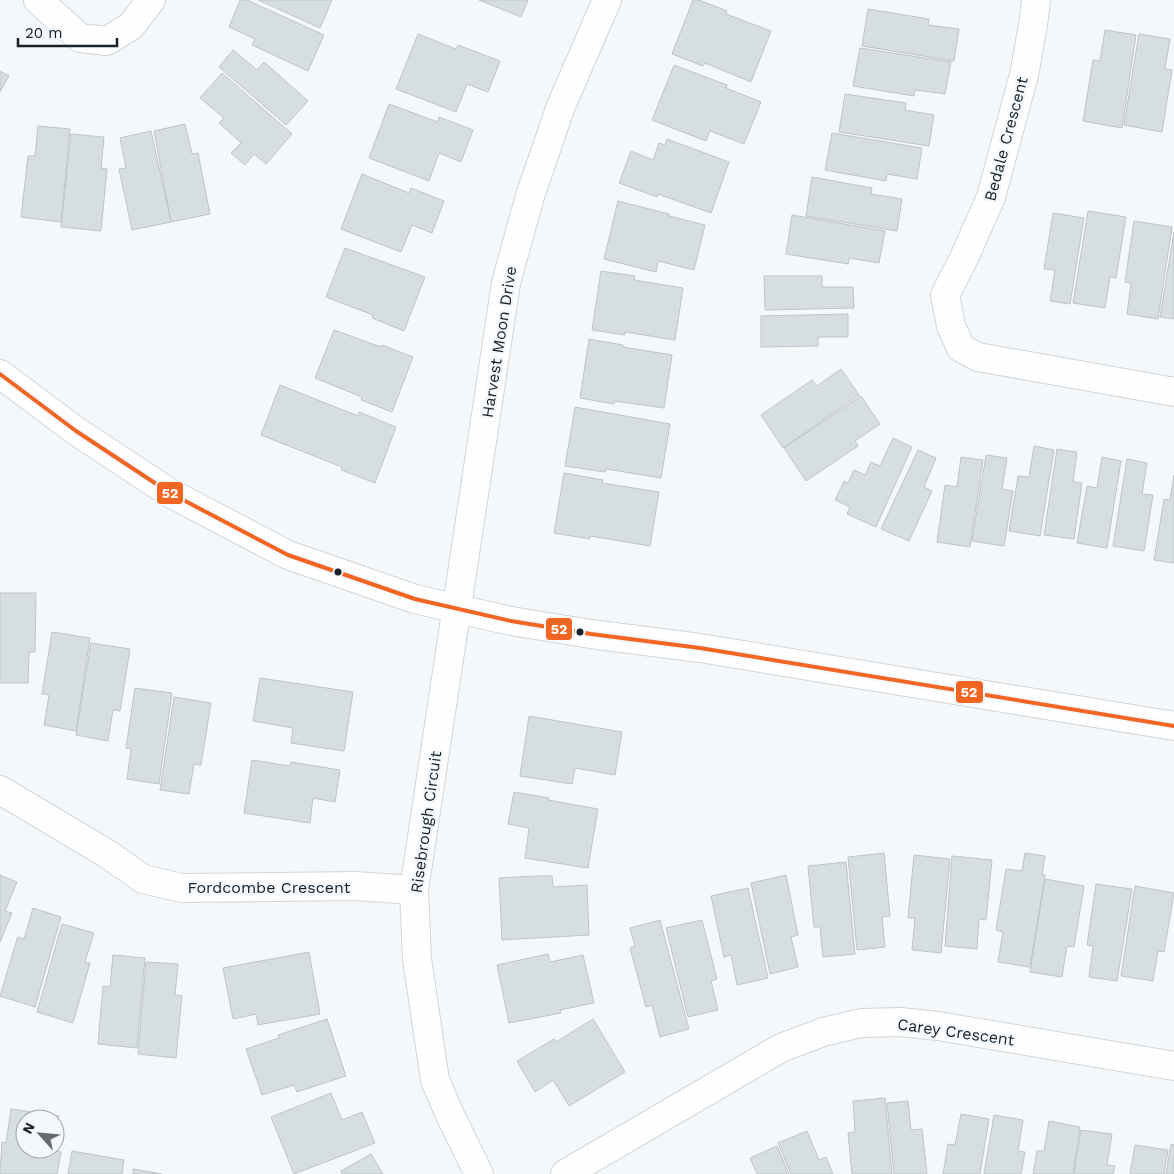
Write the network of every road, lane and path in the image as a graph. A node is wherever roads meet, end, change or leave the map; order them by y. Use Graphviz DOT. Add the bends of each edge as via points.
graph roads {
  1 [pos="38,0"];
  2 [pos="151,0"];
  3 [pos="607,0"];
  4 [pos="1036,0"];
  5 [pos="0,374"];
  6 [pos="1174,392"];
  7 [pos="457,610"];
  8 [pos="1174,726"];
  9 [pos="0,790"];
  10 [pos="414,890"];
  11 [pos="1174,1066"];
  12 [pos="480,1174"];
  13 [pos="565,1174"];
  1 -- 2 [label="street" via="80,38 107,41 131,26"];
  3 -- 7 [label="street, Harvest Moon Drive" via="561,106 530,196 506,282"];
  4 -- 6 [label="street, Bedale Crescent" via="1024,75 991,198 945,295 951,326 961,348 978,358"];
  5 -- 7 [label="street" via="149,481 288,555 415,599"];
  7 -- 8 [label="street"];
  7 -- 10 [label="street, Risebrough Circuit"];
  9 -- 10 [label="street, Fordcombe Crescent" via="106,853 143,879 182,888 355,886"];
  10 -- 12 [label="street, Risebrough Circuit" via="417,959 435,1080"];
  11 -- 13 [label="street, Carey Crescent" via="938,1026 900,1022 861,1024 823,1032 781,1048"];
}
